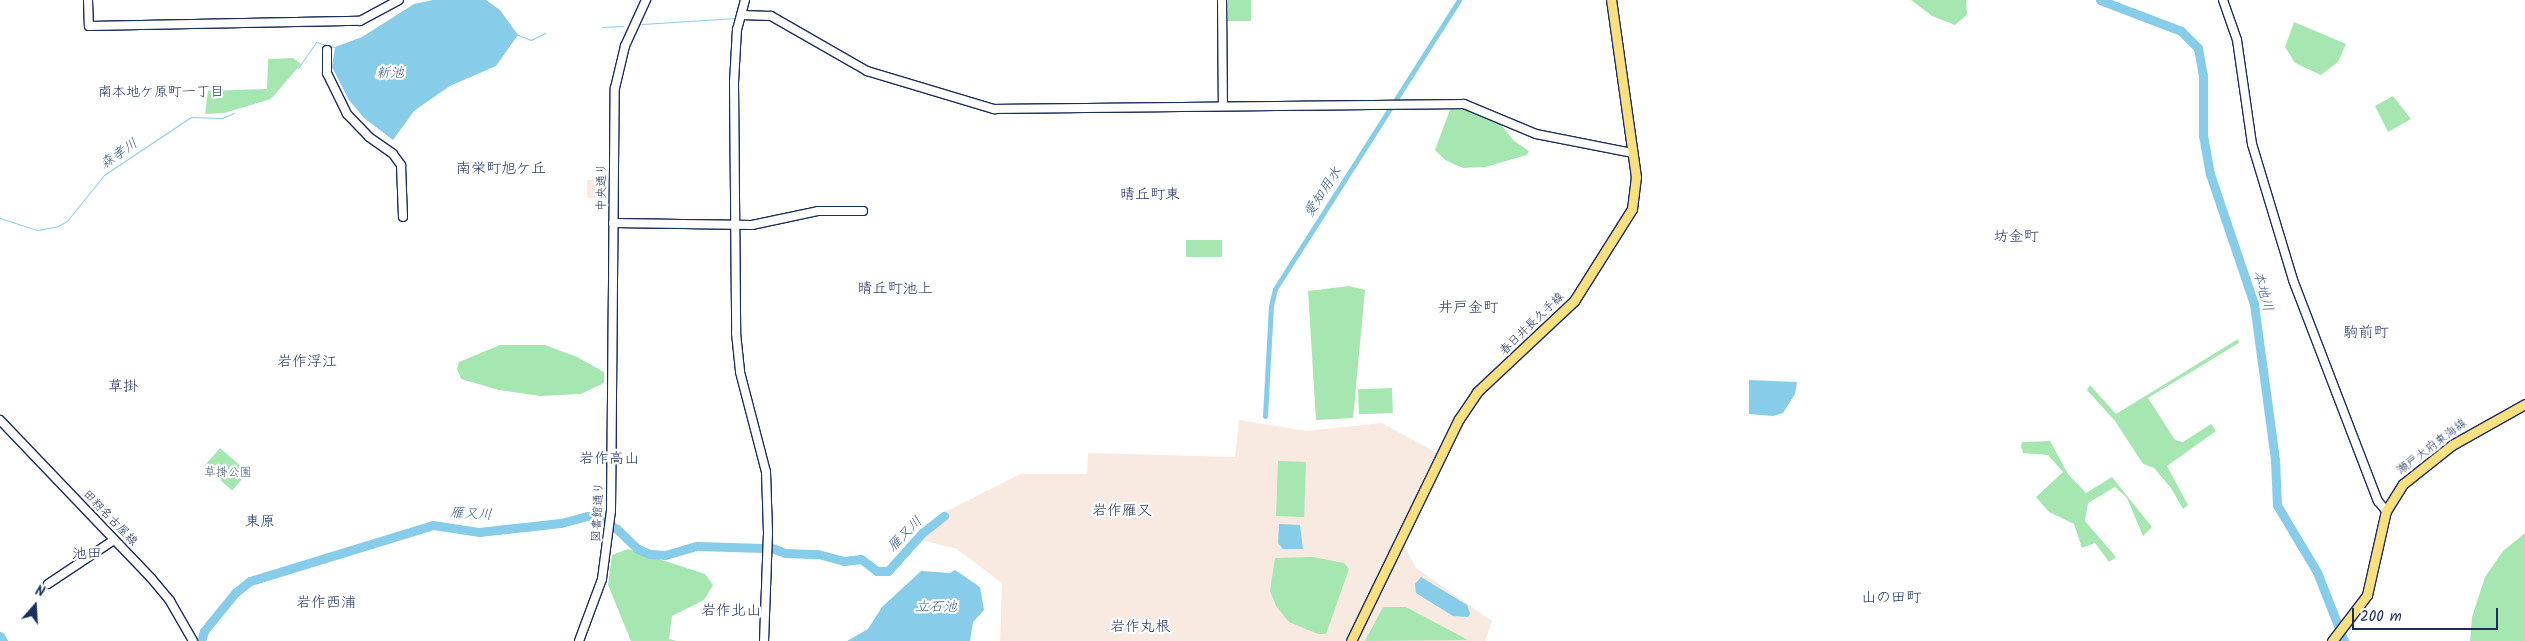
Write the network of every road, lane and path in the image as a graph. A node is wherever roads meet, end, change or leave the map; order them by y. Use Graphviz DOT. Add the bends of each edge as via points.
graph roads {
  1 [pos="88,0"];
  2 [pos="399,0"];
  3 [pos="646,0"];
  4 [pos="745,0"];
  5 [pos="1222,0"];
  6 [pos="1611,0"];
  7 [pos="2222,0"];
  8 [pos="741,14"];
  9 [pos="327,50"];
  10 [pos="1223,106"];
  11 [pos="1633,153"];
  12 [pos="863,211"];
  13 [pos="403,217"];
  14 [pos="613,222"];
  15 [pos="736,224"];
  16 [pos="612,380"];
  17 [pos="2525,404"];
  18 [pos="0,420"];
  19 [pos="2386,512"];
  20 [pos="114,540"];
  21 [pos="48,584"];
  22 [pos="2334,639"];
  23 [pos="193,641"];
  24 [pos="579,641"];
  25 [pos="764,641"];
  26 [pos="1351,641"];
  1 -- 2 [label="street" via="89,26 360,21"];
  3 -- 14 [label="street, 中央通り" via="625,46 616,80"];
  4 -- 8 [label="street"];
  5 -- 10 [label="street"];
  6 -- 11 [label="main road, 春日井長久手線"];
  7 -- 19 [label="street" via="2237,40 2252,144 2293,280 2378,500"];
  8 -- 10 [label="street" via="774,18 867,71 994,109"];
  8 -- 15 [label="street" via="734,82"];
  9 -- 13 [label="street" via="327,73 347,114 369,137 393,154 401,165"];
  10 -- 11 [label="street" via="1464,104 1536,134"];
  11 -- 26 [label="main road, 春日井長久手線" via="1635,198 1628,216 1574,301 1477,392 1459,419"];
  12 -- 15 [label="street" via="818,211 793,214 770,224"];
  14 -- 15 [label="street"];
  14 -- 16 [label="street, 中央通り"];
  15 -- 25 [label="street" via="738,356 766,472 768,533"];
  16 -- 24 [label="street, 図書館通り" via="610,531 602,579"];
  17 -- 19 [label="main road, 瀬戸大府東海線" via="2452,445 2403,484"];
  18 -- 20 [label="street, 田籾名古屋線"];
  19 -- 22 [label="main road, 瀬戸大府東海線" via="2367,595"];
  20 -- 21 [label="street"];
  20 -- 23 [label="street, 田籾名古屋線" via="162,591"];
}
